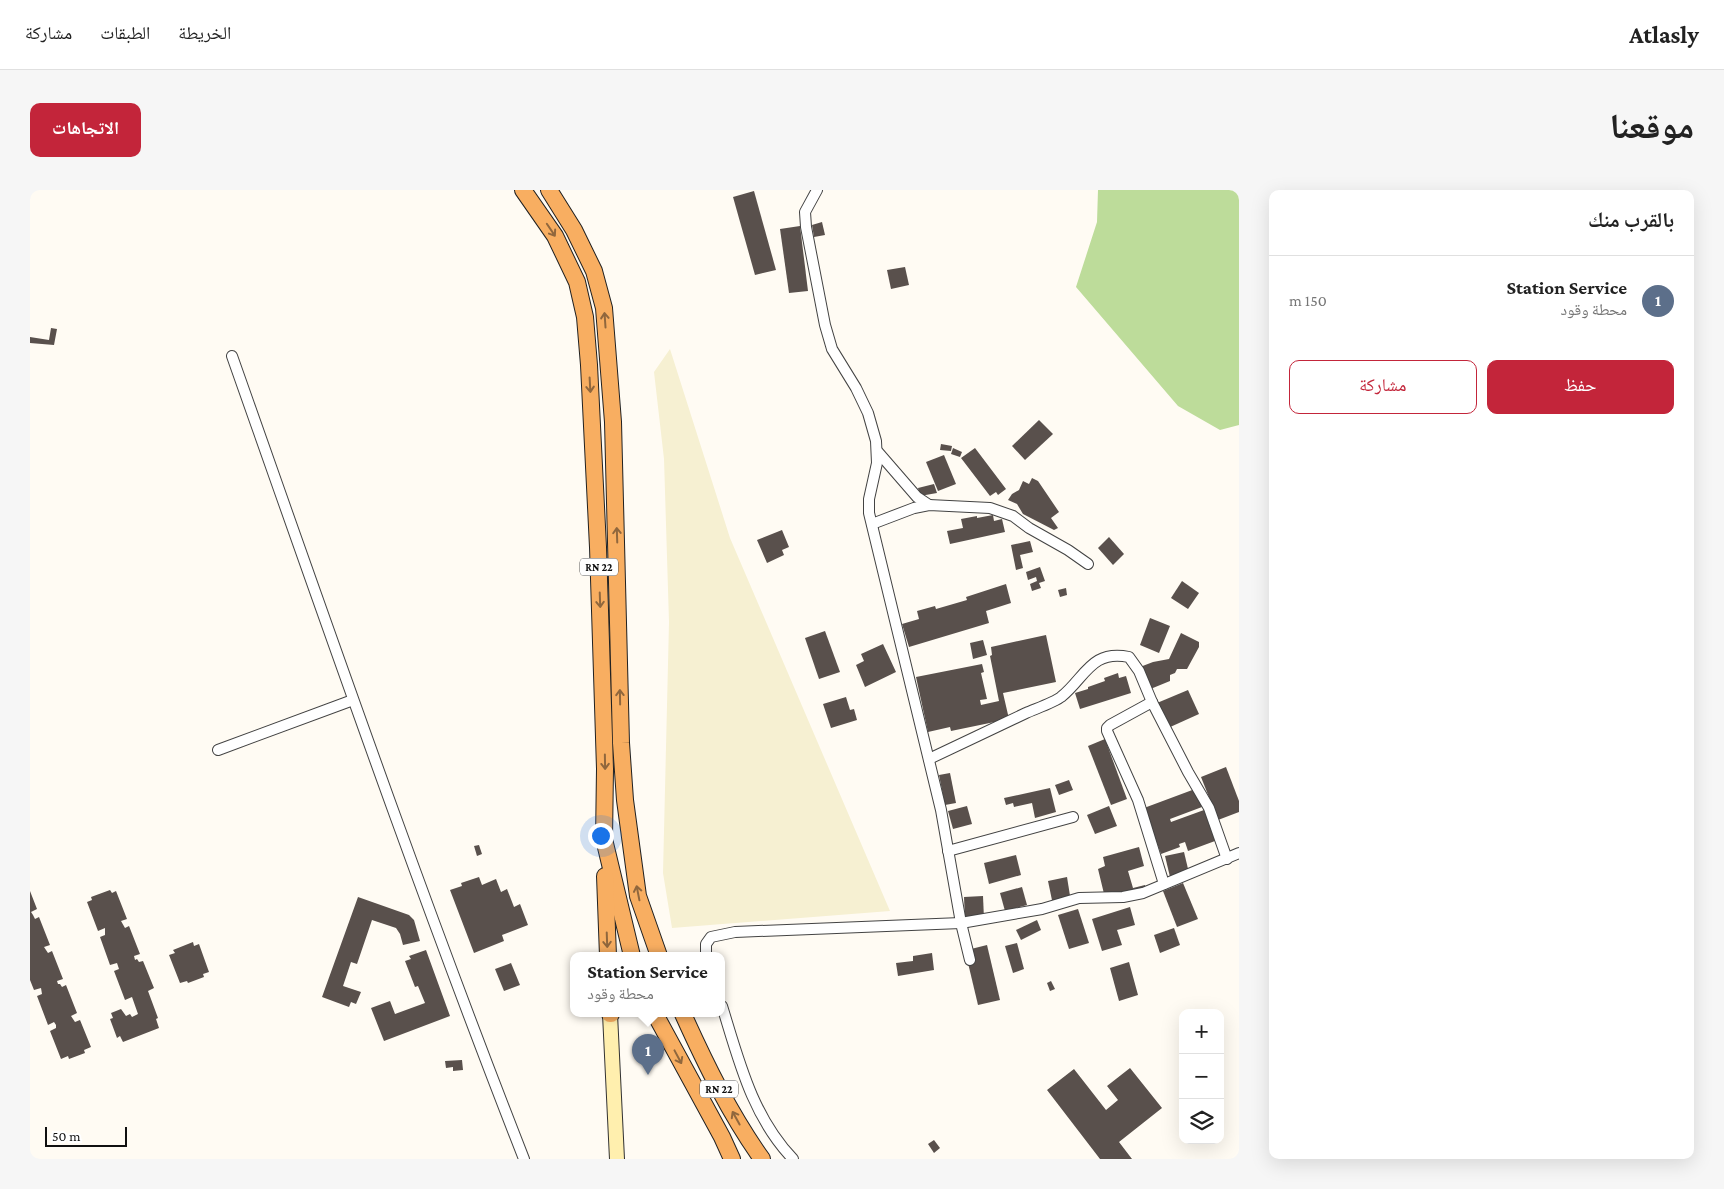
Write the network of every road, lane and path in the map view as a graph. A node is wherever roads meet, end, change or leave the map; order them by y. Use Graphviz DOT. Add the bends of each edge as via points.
graph roads {
  1 [pos="523,190"];
  2 [pos="549,190"];
  3 [pos="817,190"];
  4 [pos="232,356"];
  5 [pos="878,452"];
  6 [pos="929,505"];
  7 [pos="872,524"];
  8 [pos="1088,564"];
  9 [pos="354,700"];
  10 [pos="1152,702"];
  11 [pos="218,750"];
  12 [pos="929,759"];
  13 [pos="1073,817"];
  14 [pos="604,839"];
  15 [pos="948,851"];
  16 [pos="1239,853"];
  17 [pos="1227,859"];
  18 [pos="1164,884"];
  19 [pos="646,920"];
  20 [pos="961,924"];
  21 [pos="608,952"];
  22 [pos="631,952"];
  23 [pos="642,952"];
  24 [pos="658,952"];
  25 [pos="706,952"];
  26 [pos="970,960"];
  27 [pos="725,1015"];
  28 [pos="610,1017"];
  29 [pos="657,1017"];
  30 [pos="684,1017"];
  31 [pos="524,1159"];
  32 [pos="617,1159"];
  33 [pos="732,1159"];
  34 [pos="762,1159"];
  35 [pos="793,1159"];
  1 -- 14 [label="highway, RN 22, one-way" via="555,236 577,282 585,317 598,547"];
  19 -- 2 [label="highway, RN 22, one-way" via="638,896 621,743 613,422 604,308 594,271"];
  3 -- 5 [label="street" via="805,212 825,325 832,349 868,413"];
  4 -- 9 [label="street"];
  5 -- 6 [label="street" via="917,497"];
  5 -- 7 [label="street" via="869,499"];
  6 -- 7 [label="street"];
  6 -- 8 [label="street" via="970,506 1006,512"];
  7 -- 12 [label="street"];
  9 -- 11 [label="street"];
  9 -- 31 [label="street"];
  10 -- 12 [label="street" via="1139,671 1129,657 1103,657 1085,670 1060,698"];
  10 -- 17 [label="street" via="1209,808"];
  10 -- 18 [label="street" via="1110,725 1107,731 1138,800"];
  12 -- 15 [label="street"];
  13 -- 15 [label="street"];
  14 -- 21 [label="highway, one-way"];
  14 -- 22 [label="highway, RN 22"];
  15 -- 20 [label="street"];
  16 -- 17 [label="street"];
  17 -- 18 [label="street"];
  18 -- 20 [label="street" via="1130,895 1079,898 1042,909"];
  19 -- 23 [label="highway"];
  19 -- 24 [label="highway, RN 22"];
  20 -- 25 [label="street" via="735,932 711,937 706,944"];
  20 -- 26 [label="street"];
  27 -- 35 [label="street" via="756,1106 766,1125"];
  28 -- 32 [label="main road"];
  29 -- 33 [label="highway, RN 22, one-way"];
  34 -- 30 [label="highway, RN 22, one-way" via="707,1067"];
}
